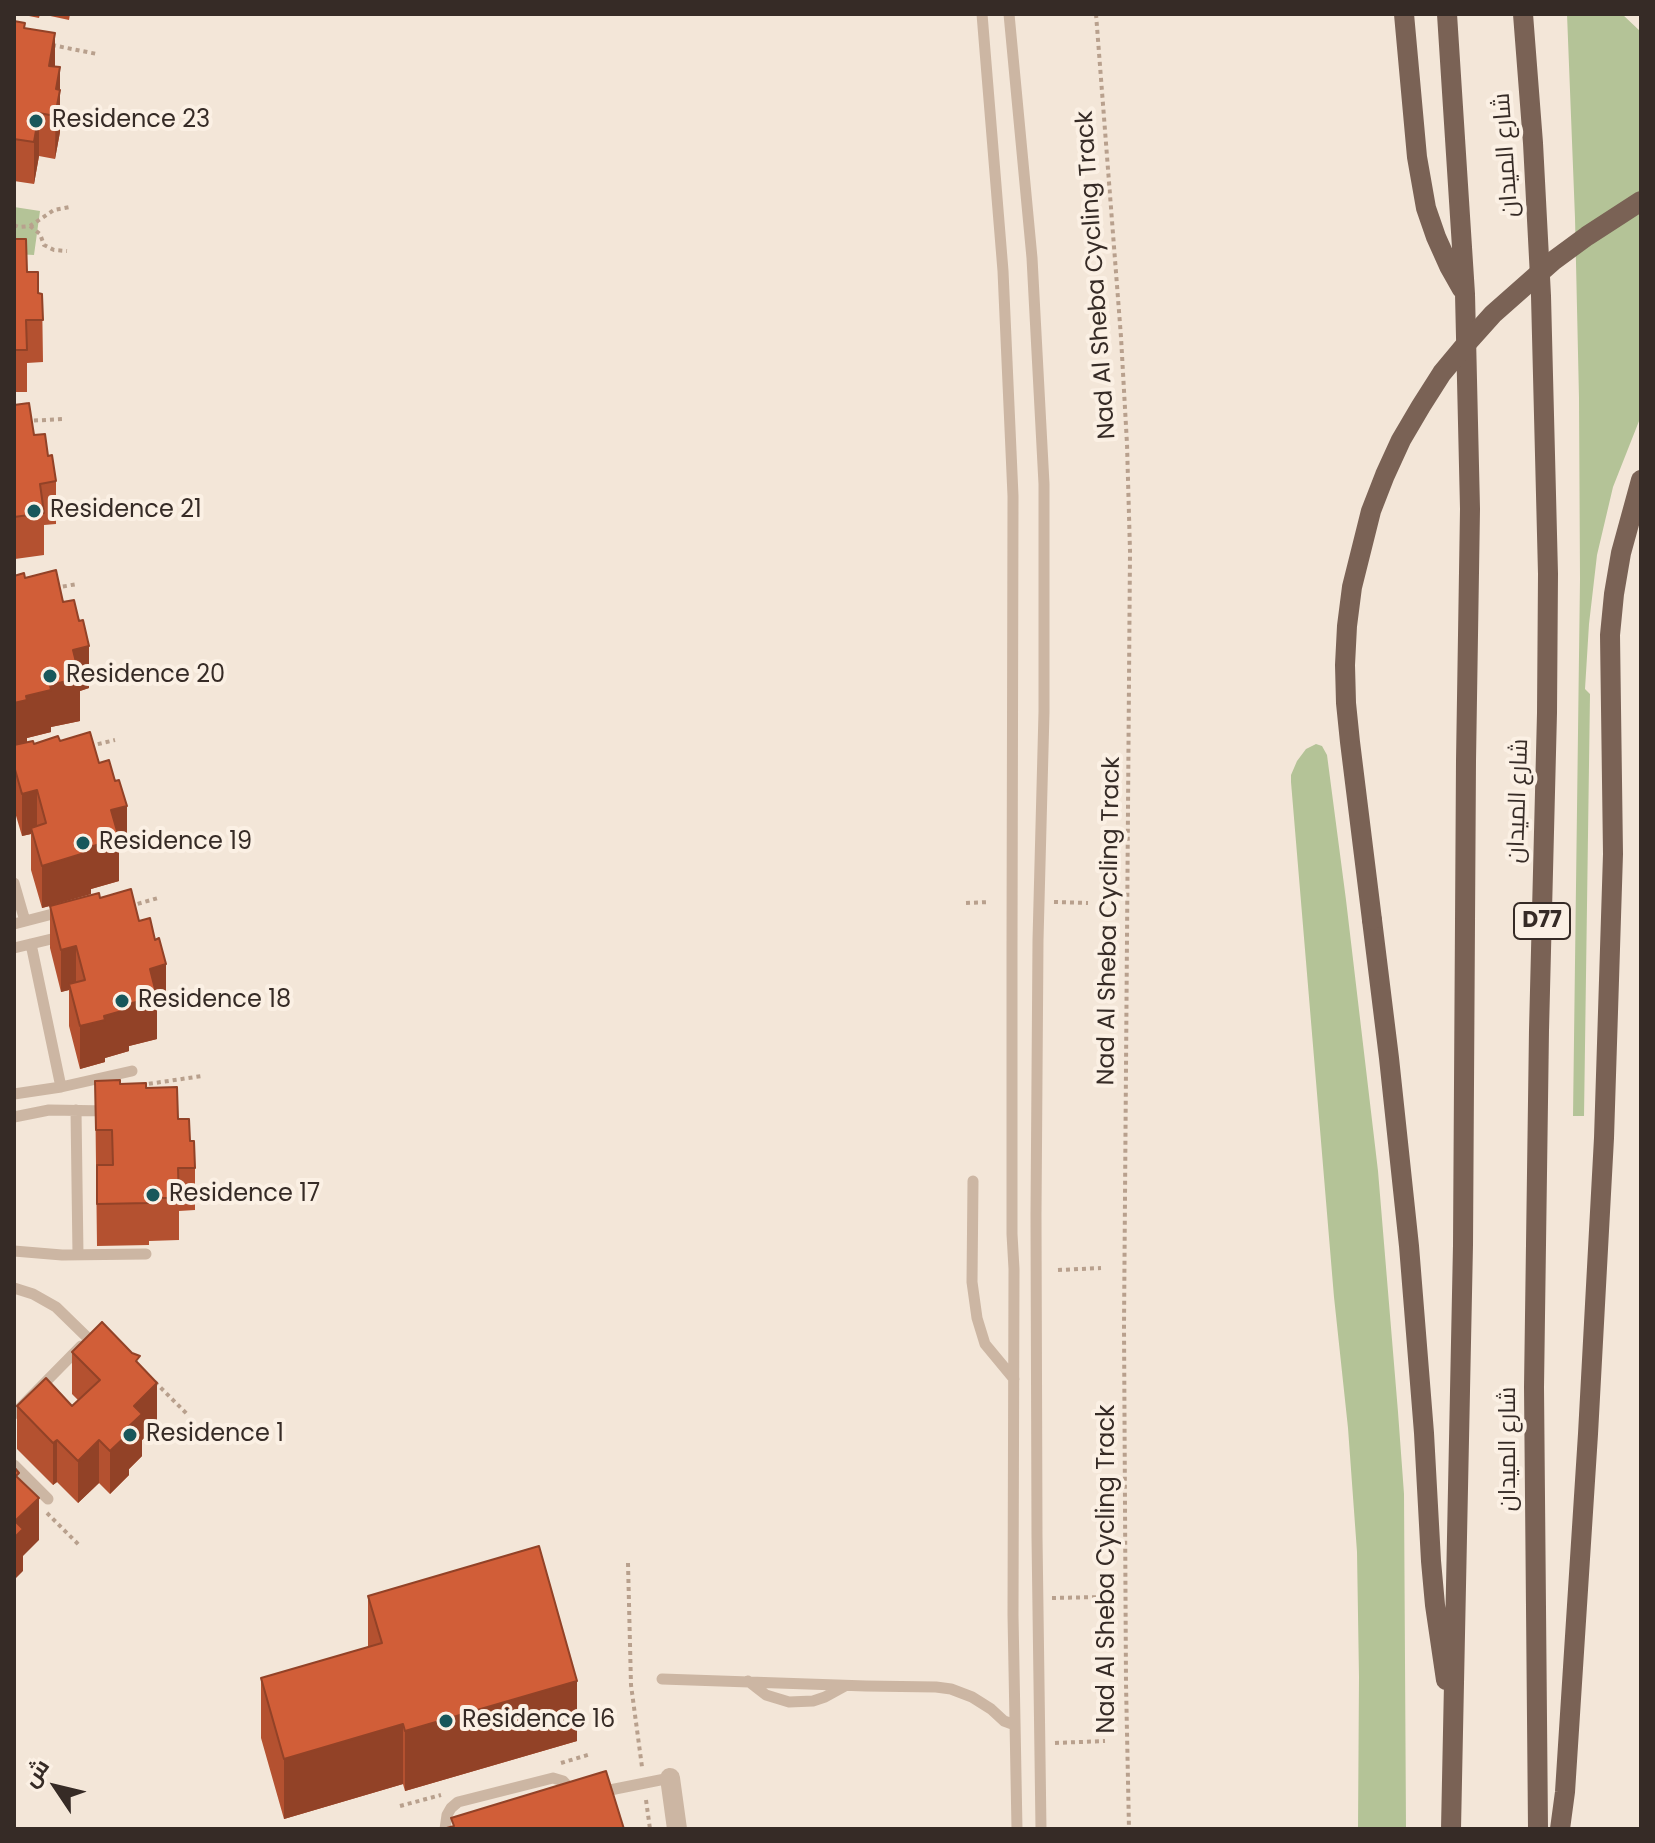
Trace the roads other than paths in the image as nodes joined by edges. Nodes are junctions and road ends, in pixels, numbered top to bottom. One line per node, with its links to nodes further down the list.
1 (982, 14): 28 (lane)
2 (1009, 14): 41 (lane)
3 (1404, 14): 7 (main road)
4 (1447, 14): 7 (main road, شارع الميدان)
5 (1523, 14): 43 (main road, شارع الميدان / D77)
6 (1641, 201): 36 (main road, bridge)
7 (1465, 294): 36 (main road, شارع الميدان)
8 (1641, 480): 44 (main road)
9 (14, 883): 11 (lane)
10 (77, 908): 11 (lane)
11 (19, 923)
12 (70, 934): 13 (lane)
13 (31, 944): 14 (lane); 16 (lane)
14 (14, 948)
15 (132, 1071): 16 (lane)
16 (61, 1087): 17 (lane)
17 (14, 1094)
18 (76, 1110): 19 (lane); 20 (lane); 24 (lane)
19 (116, 1111)
20 (14, 1117)
21 (973, 1181): 28 (lane)
22 (14, 1251): 24 (lane)
23 (146, 1254): 24 (lane)
24 (78, 1255)
25 (14, 1288): 26 (lane)
26 (88, 1338): 27 (lane); 29 (lane)
27 (108, 1359)
28 (1014, 1379): 35 (lane)
29 (14, 1414)
30 (14, 1465): 31 (lane)
31 (48, 1499)
32 (662, 1679): 33 (lane)
33 (747, 1681): 34 (lane); 34 (lane)
34 (846, 1685): 35 (lane)
35 (1015, 1725): 40 (lane)
36 (1455, 1735): 42 (main road, شارع الميدان)
37 (670, 1778): 38 (lane); 39 (street)
38 (445, 1829)
39 (677, 1829)
40 (1017, 1829)
41 (1041, 1829)
42 (1451, 1829)
43 (1538, 1829)
44 (1560, 1829)

